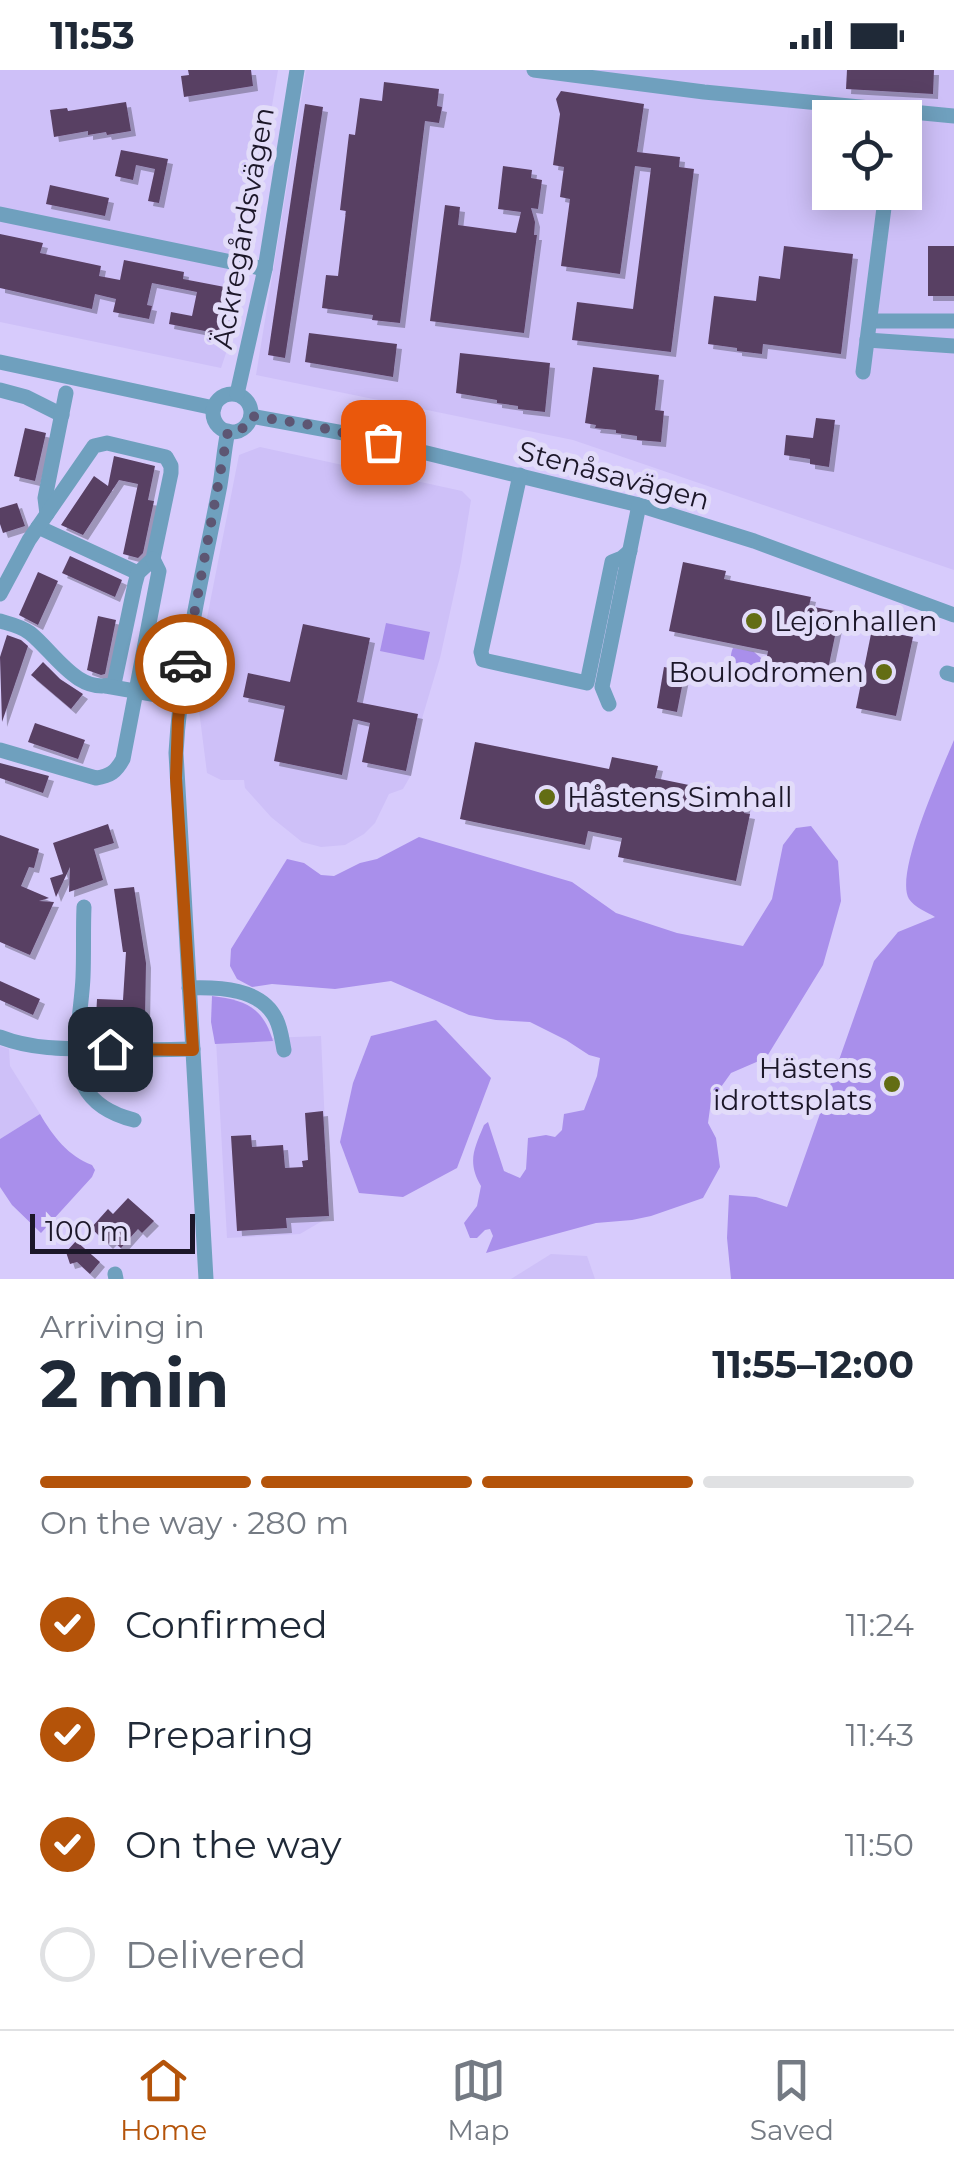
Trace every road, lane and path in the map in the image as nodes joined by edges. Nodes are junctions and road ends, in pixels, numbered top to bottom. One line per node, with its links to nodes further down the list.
1 (296, 70): 8 (street, Äckregårdsvägen)
2 (534, 70): 3 (street)
3 (812, 104)
4 (922, 115): 5 (street)
5 (954, 116)
6 (884, 210): 9 (street)
7 (0, 214): 8 (street)
8 (265, 269): 17 (street, Äckregårdsvägen)
9 (870, 321): 10 (street); 11 (street)
10 (954, 321)
11 (867, 340): 12 (street); 14 (street)
12 (954, 346)
13 (0, 362): 18 (street)
14 (863, 372)
15 (0, 390): 19 (street)
16 (66, 393): 19 (street)
17 (237, 394): 18 (street); 20 (street)
18 (214, 408): 21 (street)
19 (62, 415): 24 (street)
20 (251, 416): 21 (street); 22 (street, Stenåsavägen)
21 (228, 431): 33 (street)
22 (520, 474): 23 (street, Stenåsavägen); 25 (street)
23 (640, 505): 25 (street); 29 (street, Stenåsavägen)
24 (42, 520): 26 (street); 27 (street); 28 (street)
25 (630, 551): 34 (street)
26 (154, 559): 27 (street); 32 (street)
27 (138, 573): 31 (street)
28 (2, 581)
29 (954, 615)
30 (0, 620): 31 (street)
31 (106, 686): 32 (street)
32 (136, 692): 33 (street); 35 (street)
33 (180, 699): 37 (street)
34 (609, 704)
35 (0, 750)
36 (84, 907): 39 (street)
37 (189, 988): 40 (street); 41 (street)
38 (0, 1038): 39 (street)
39 (79, 1049): 40 (street); 42 (street)
40 (185, 1050): 43 (street)
41 (284, 1050)
42 (134, 1120)
43 (206, 1279)

